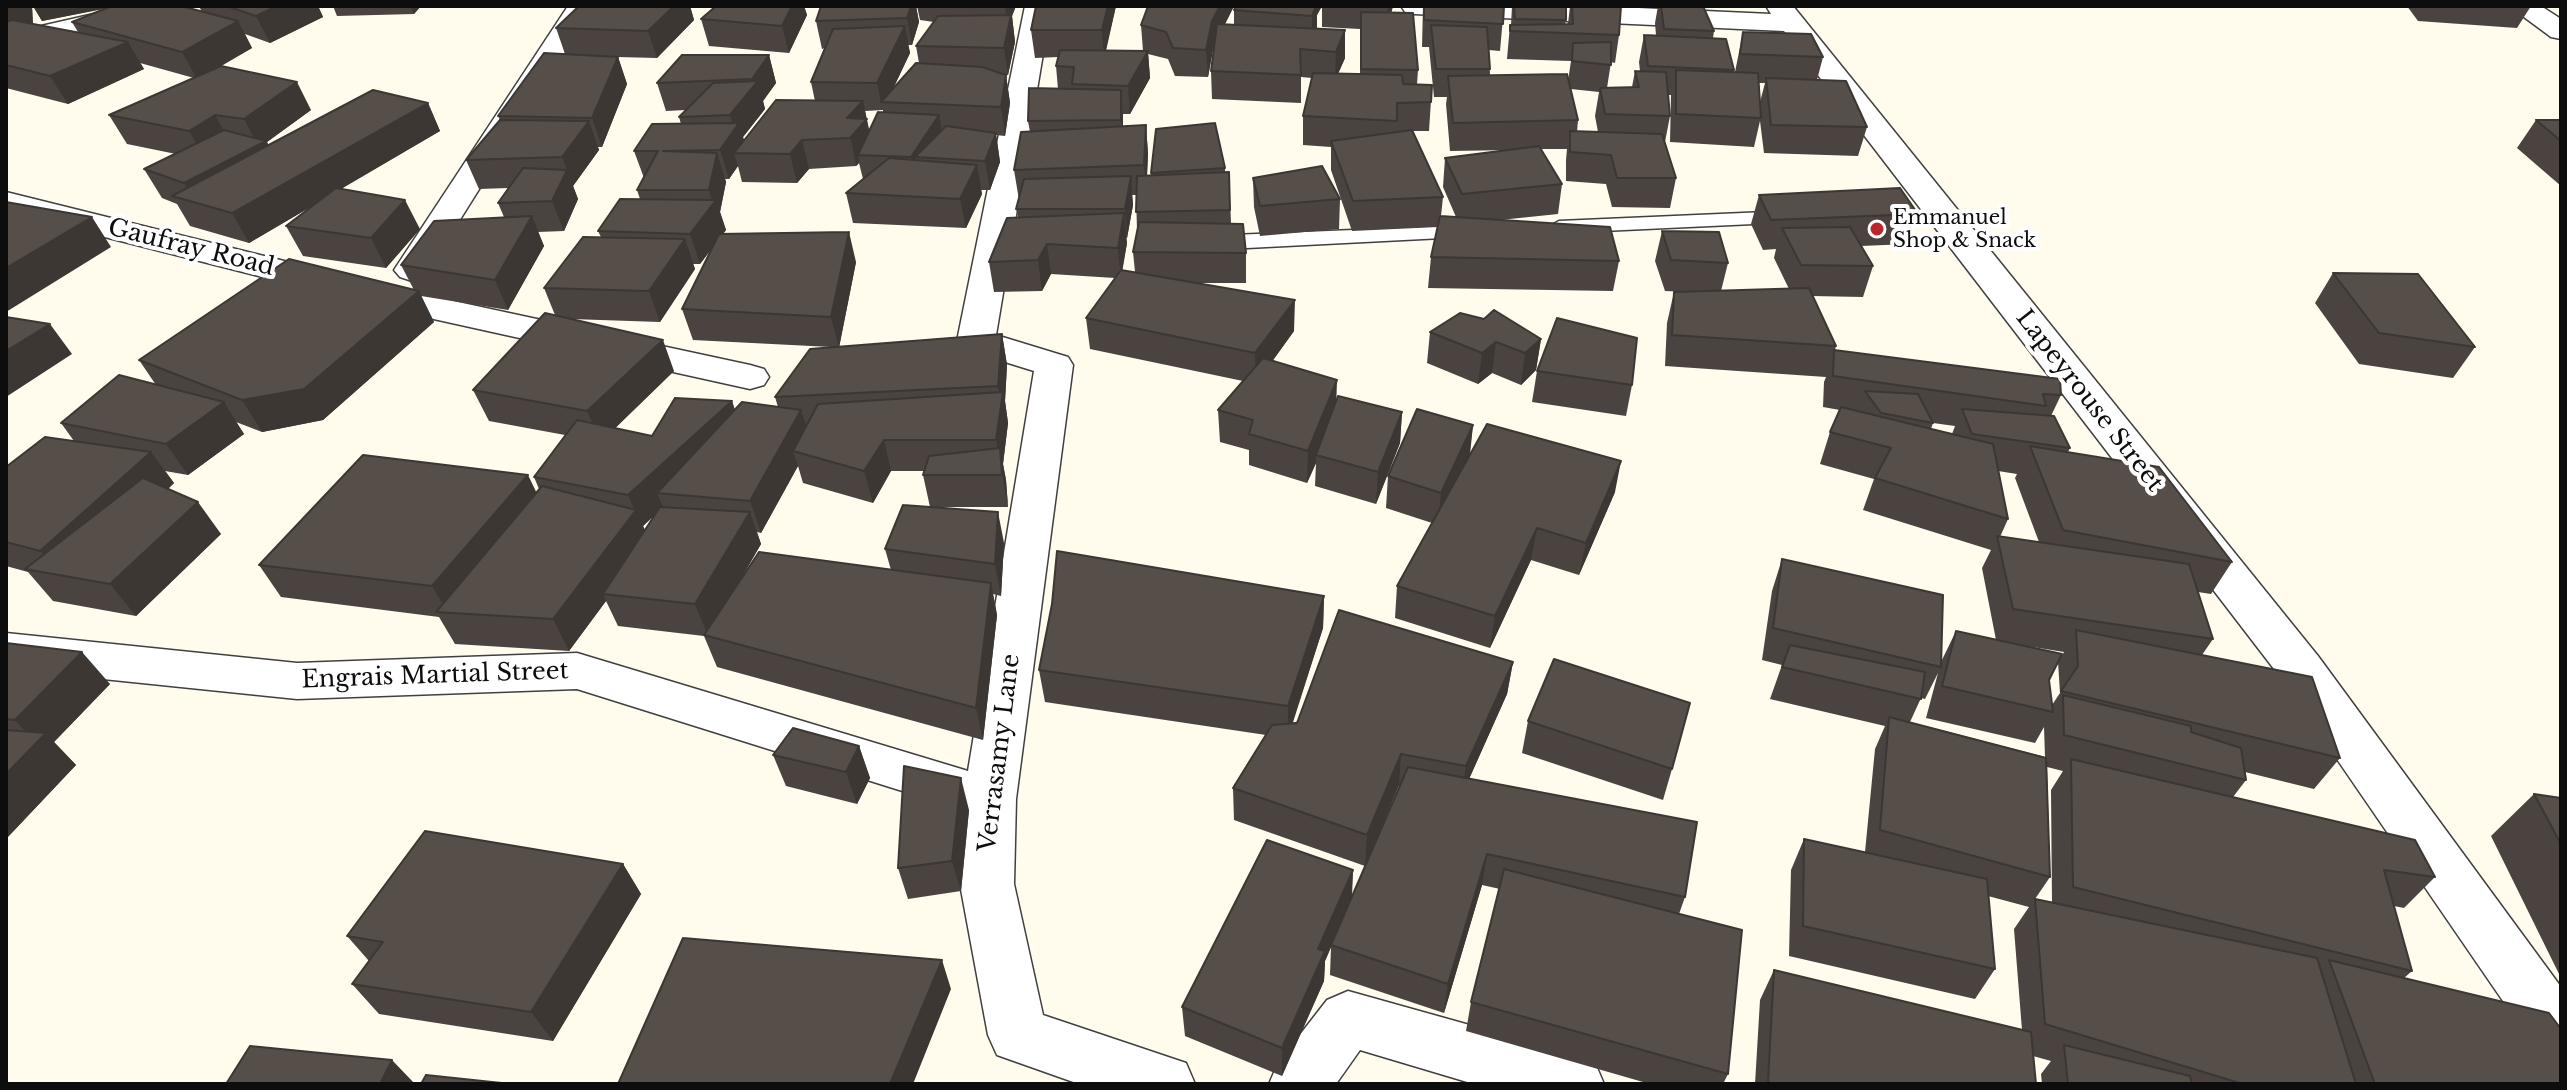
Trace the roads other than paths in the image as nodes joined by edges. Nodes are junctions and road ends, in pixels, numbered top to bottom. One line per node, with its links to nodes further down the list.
1 (165, 6): 8 (street)
2 (581, 6): 14 (street)
3 (1038, 6): 17 (street, Verrasamy Lane)
4 (1414, 6): 6 (street)
5 (2522, 6): 7 (street)
6 (1785, 14): 18 (street, Lapeyrouse Street)
7 (2561, 31)
8 (6, 42)
9 (6, 202): 14 (street, Gaufray Road)
10 (1811, 216): 11 (lane)
11 (1540, 228)
12 (1493, 231): 13 (lane)
13 (1190, 244)
14 (393, 299): 15 (street, Gaufray Road)
15 (750, 377)
16 (6, 651): 17 (street, Engrais Martial Street)
17 (990, 799): 19 (street, Verrasamy Lane)
18 (2561, 1035)
19 (1164, 1084)
20 (1300, 1084): 21 (street)
21 (1573, 1084)

